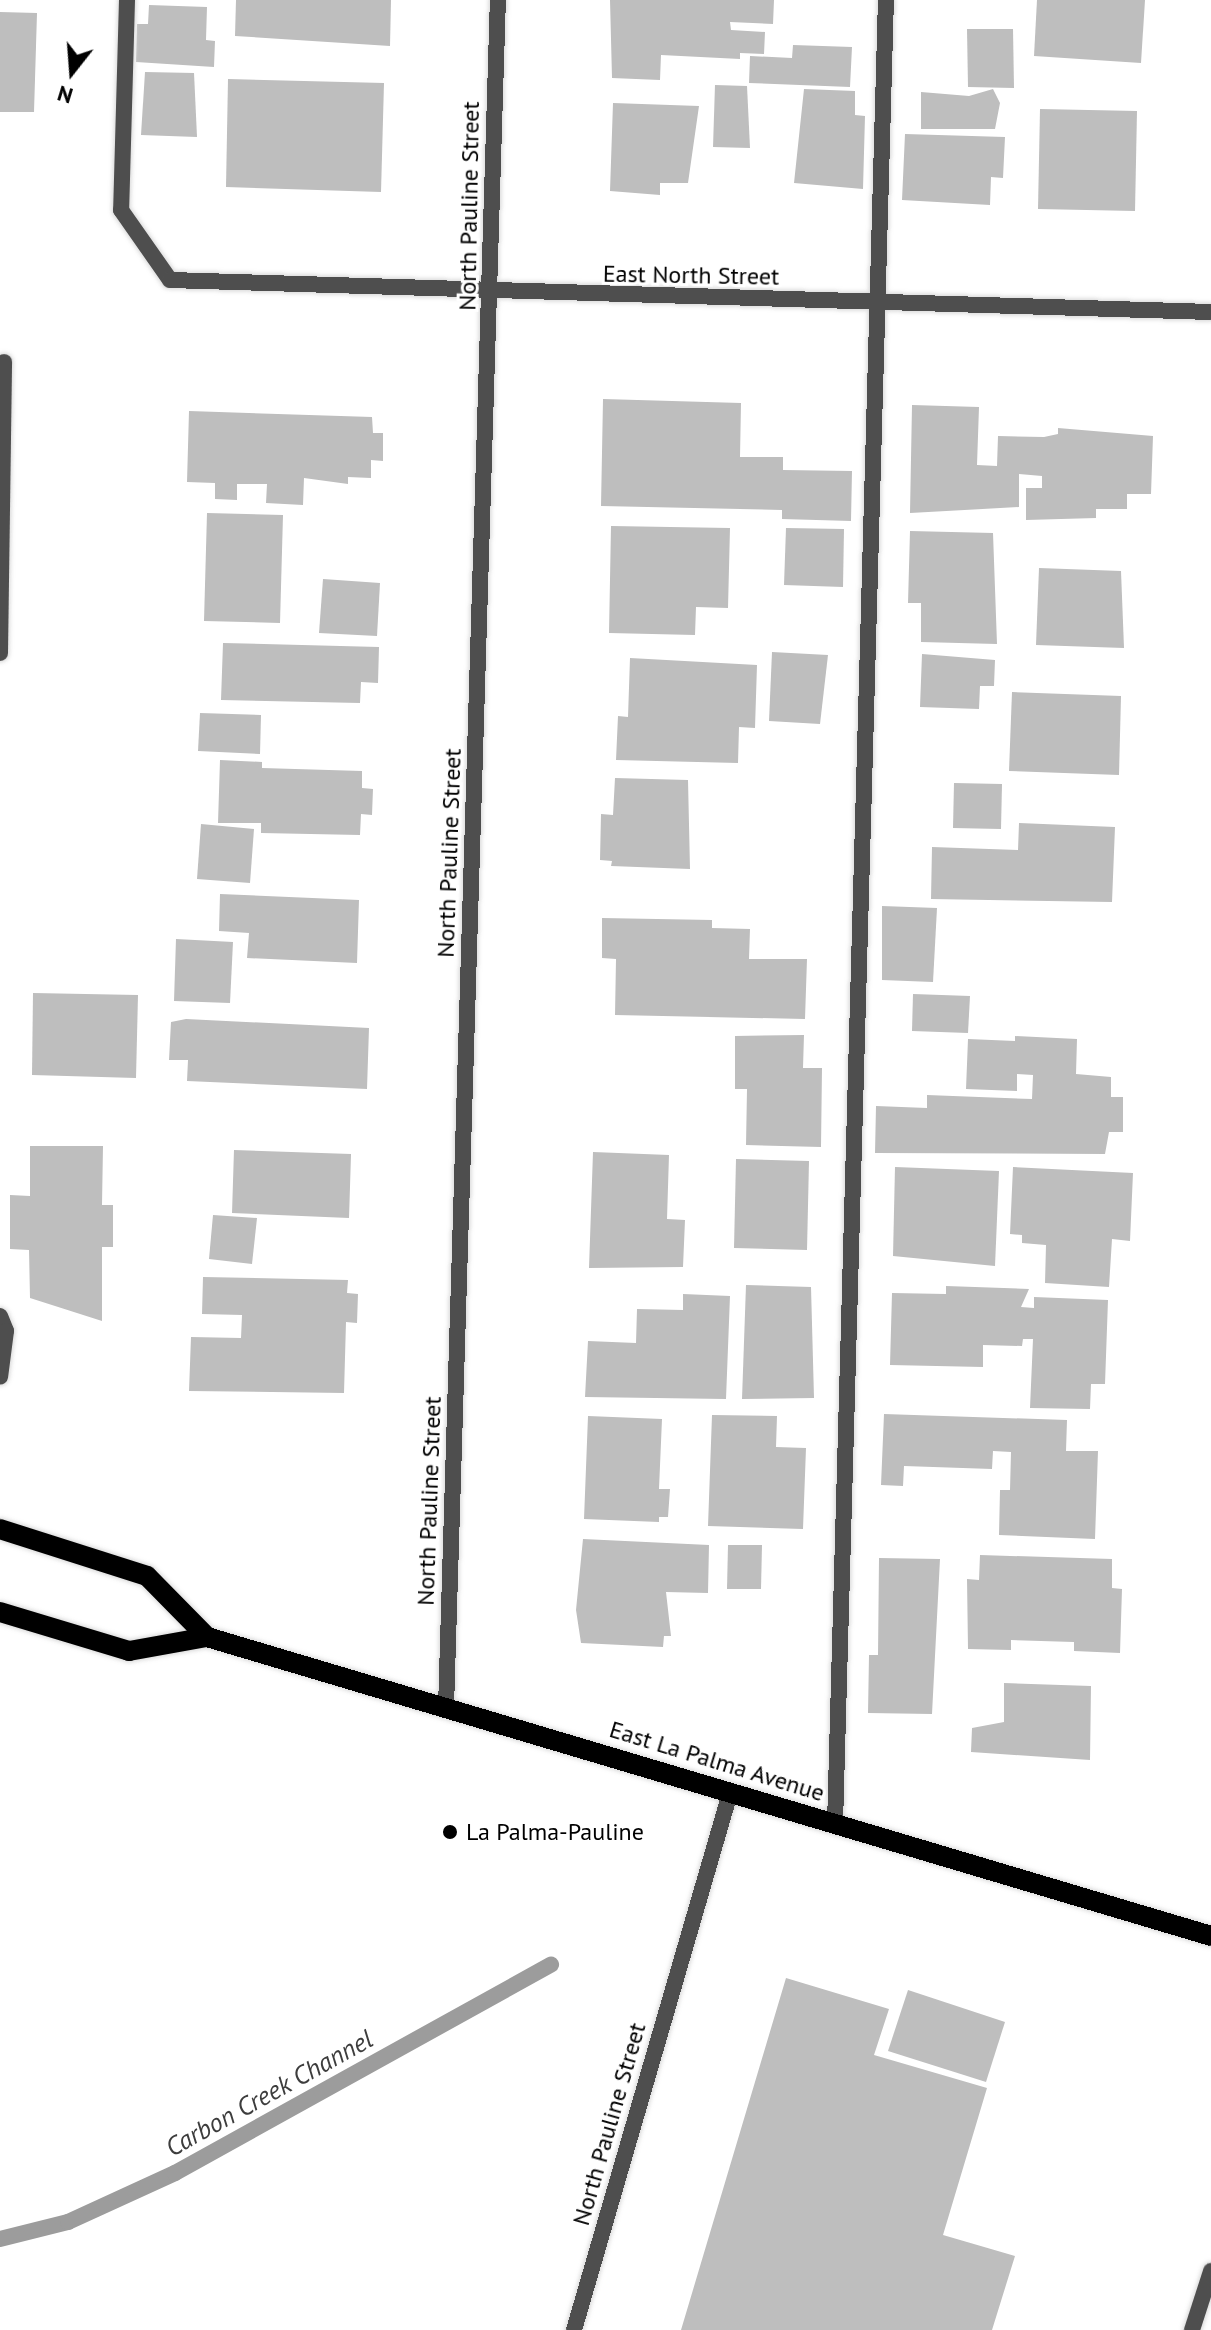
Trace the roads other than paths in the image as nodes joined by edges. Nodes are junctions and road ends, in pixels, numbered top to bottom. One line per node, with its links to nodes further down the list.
1 (127, 0): 4 (street, East North Street)
2 (498, 0): 4 (street, North Pauline Street)
3 (886, 0): 5 (street)
4 (491, 294): 5 (street, East North Street); 14 (street, North Pauline Street)
5 (877, 302): 6 (street, East North Street); 16 (street)
6 (1211, 312)
7 (4, 362): 8 (street)
8 (0, 653)
9 (0, 1316): 10 (street)
10 (0, 1377)
11 (0, 1529): 13 (main road, East La Palma Avenue)
12 (0, 1612): 13 (main road, East La Palma Avenue)
13 (207, 1637): 14 (main road, East La Palma Avenue)
14 (446, 1708): 15 (main road, East La Palma Avenue)
15 (730, 1793): 16 (main road, East La Palma Avenue); 19 (street, North Pauline Street)
16 (835, 1824): 17 (main road, East La Palma Avenue)
17 (1211, 1936)
18 (1211, 2271): 20 (street)
19 (574, 2330)
20 (1192, 2330)

